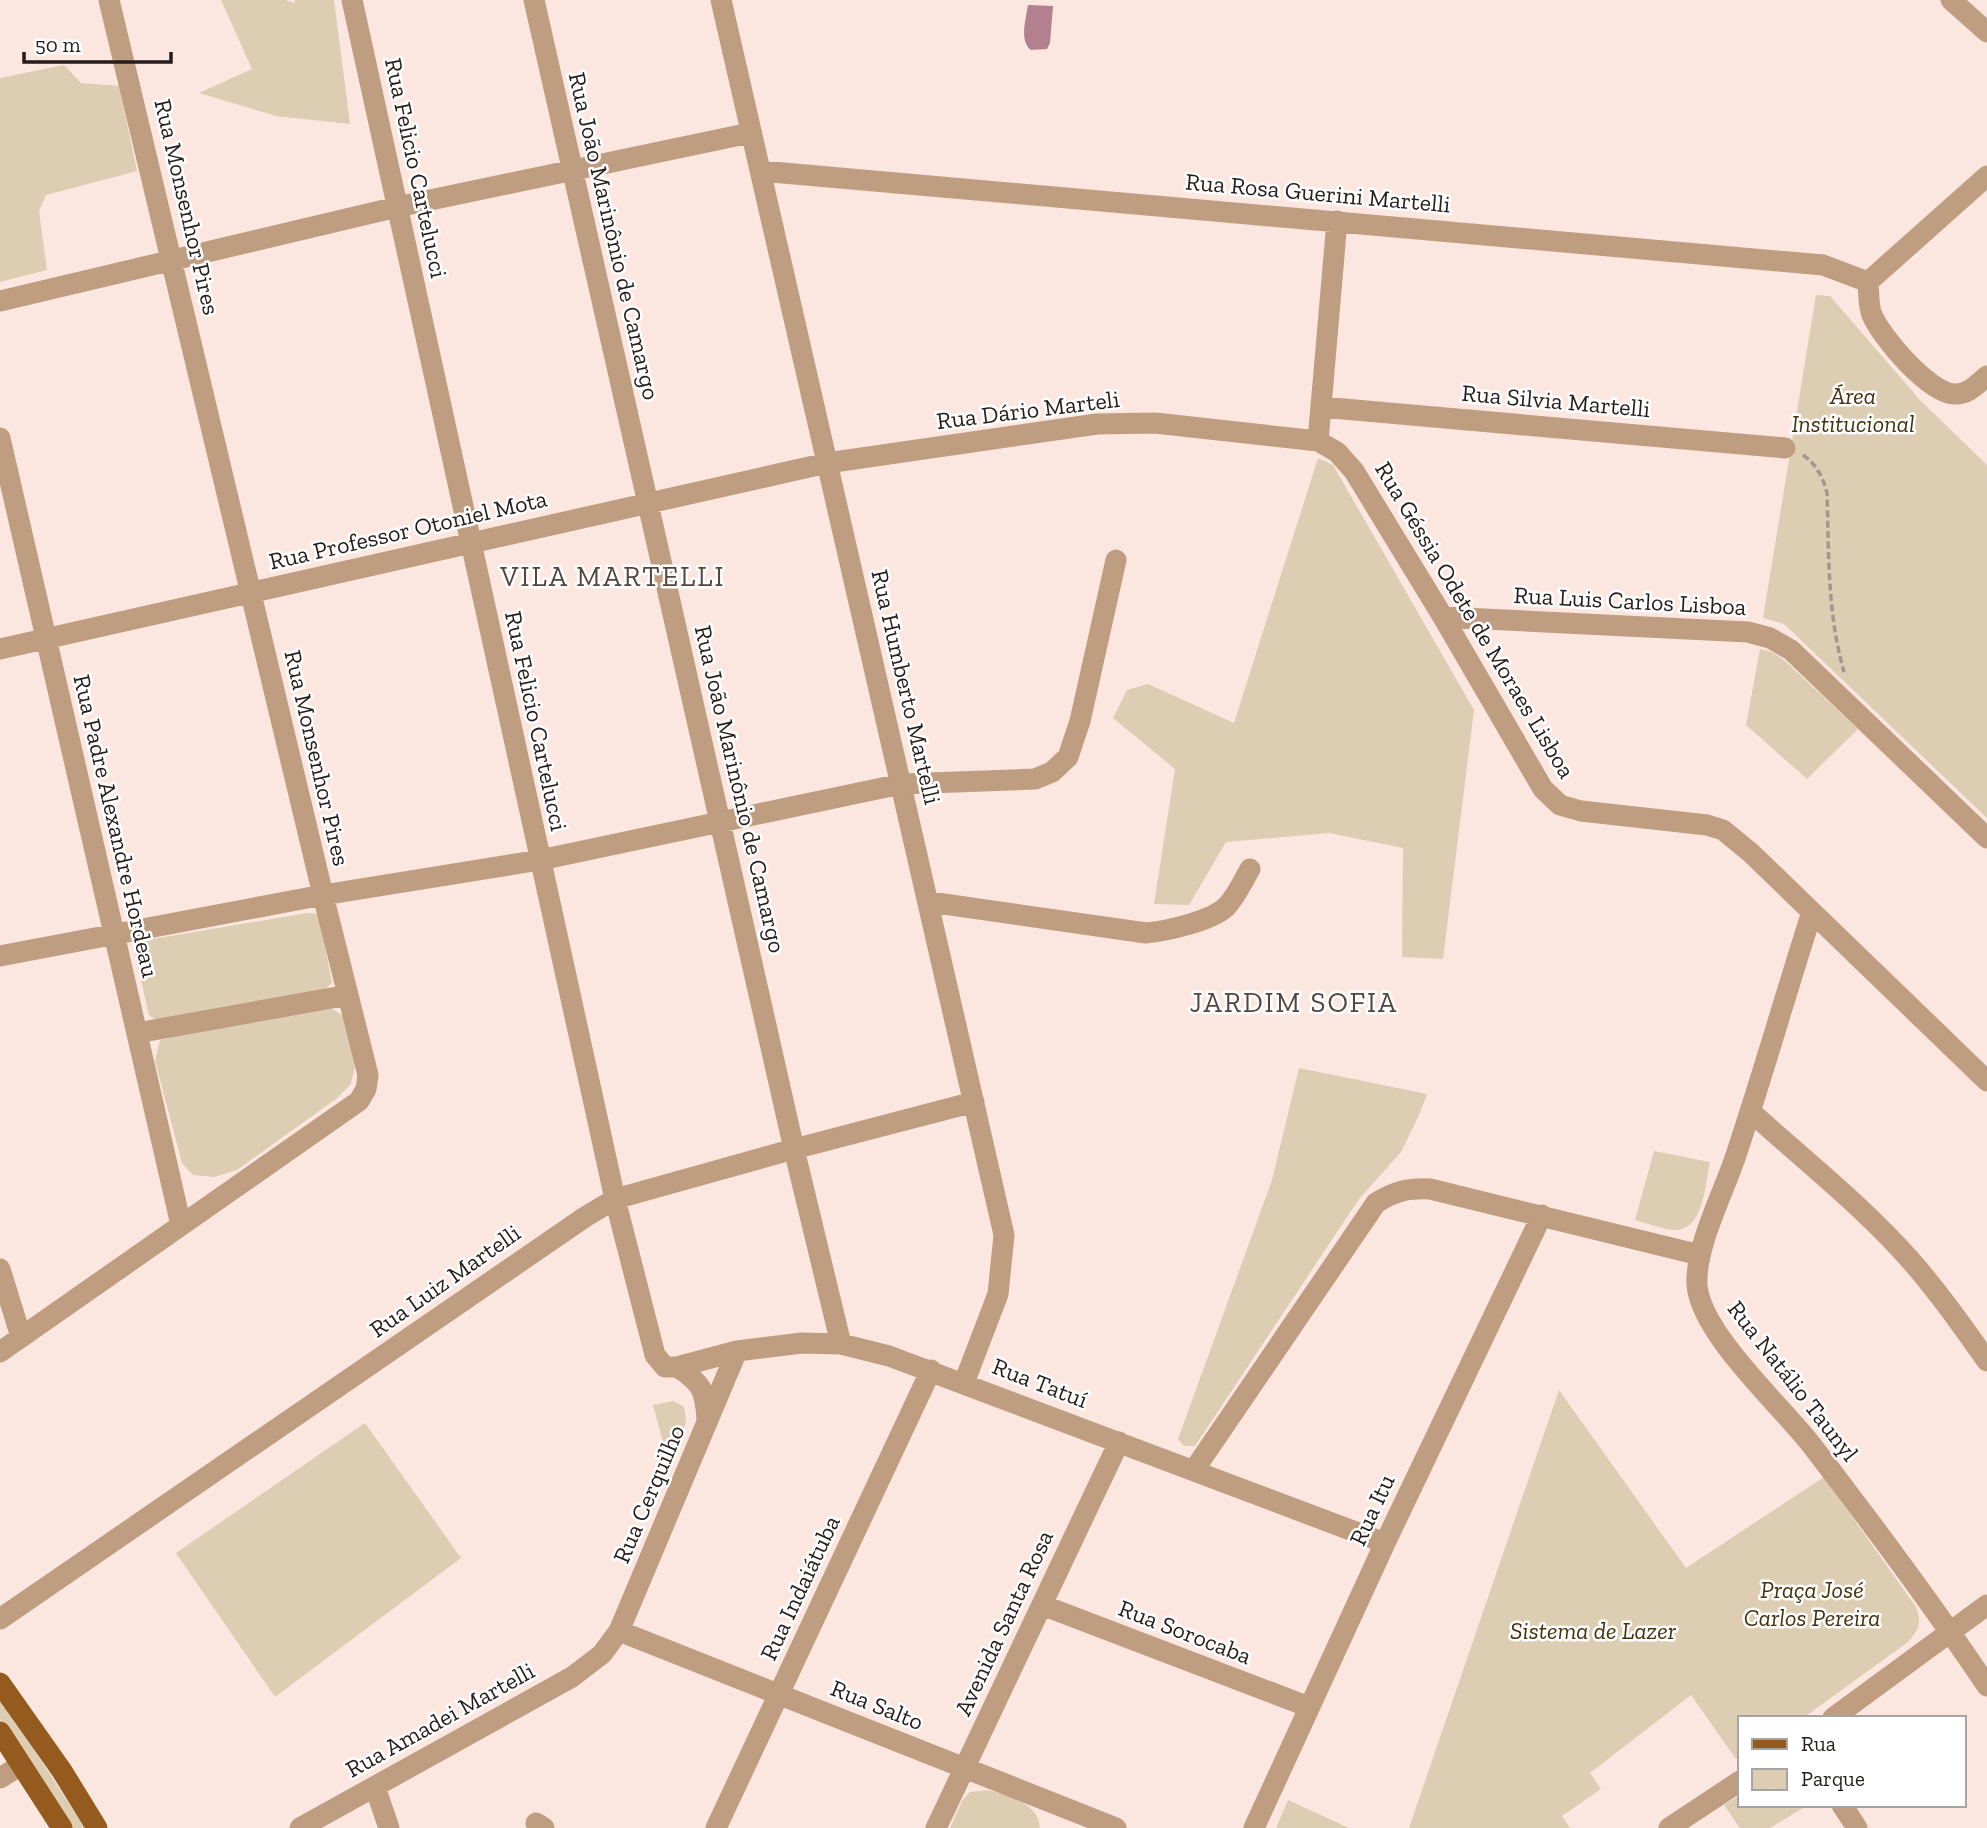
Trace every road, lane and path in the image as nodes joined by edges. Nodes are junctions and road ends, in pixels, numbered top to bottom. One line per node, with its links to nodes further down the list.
1 (110, 0): 13 (street, Rua Monsenhor Pires)
2 (352, 0): 11 (street, Rua Felicio Cartelucci)
3 (534, 0): 8 (street, Rua João Marinônio de Camargo)
4 (721, 0): 7 (street, Rua Humberto Martelli)
5 (1951, 0): 6 (street)
6 (1987, 32)
7 (751, 133): 8 (street); 9 (street, Rua Humberto Martelli)
8 (572, 171): 11 (street); 22 (street, Rua João Marinônio de Camargo)
9 (761, 171): 12 (street, Rua Rosa Guerini Martelli); 21 (street, Rua Humberto Martelli)
10 (1987, 176): 14 (street)
11 (397, 206): 13 (street); 23 (street, Rua Felicio Cartelucci)
12 (1337, 221): 14 (street, Rua Rosa Guerini Martelli); 17 (street)
13 (172, 259): 15 (street); 25 (street, Rua Monsenhor Pires)
14 (1868, 282): 16 (street)
15 (0, 301)
16 (1987, 376)
17 (1321, 407): 19 (street); 20 (street, Rua Silvia Martelli)
18 (0, 438): 27 (street, Rua Padre Alexandre Hordeau)
19 (1318, 441): 21 (street, Rua Dário Marteli); 26 (street, Rua Géssia Odete de Moraes Lisboa)
20 (1786, 448): 29 (path)
21 (827, 463): 22 (street, Rua Professor Otoniel Mota); 30 (street, Rua Humberto Martelli)
22 (648, 504): 23 (street, Rua Professor Otoniel Mota); 31 (street, Rua João Marinônio de Camargo)
23 (470, 543): 25 (street, Rua Professor Otoniel Mota); 33 (street, Rua Felicio Cartelucci)
24 (1116, 560): 30 (street)
25 (251, 592): 27 (street, Rua Professor Otoniel Mota); 35 (street, Rua Monsenhor Pires)
26 (1443, 617): 32 (street, Rua Luis Carlos Lisboa); 37 (street, Rua Géssia Odete de Moraes Lisboa)
27 (46, 638): 28 (street, Rua Professor Otoniel Mota); 38 (street, Rua Padre Alexandre Hordeau)
28 (0, 649)
29 (1844, 672)
30 (901, 784): 31 (street); 36 (street, Rua Humberto Martelli)
31 (720, 822): 33 (street); 45 (street, Rua João Marinônio de Camargo)
32 (1987, 838)
33 (540, 860): 35 (street); 46 (street, Rua Felicio Cartelucci)
34 (1250, 869): 36 (street)
35 (323, 895): 38 (street); 40 (street, Rua Monsenhor Pires)
36 (930, 902): 43 (street, Rua Humberto Martelli)
37 (1812, 912): 42 (street, Rua Géssia Odete de Moraes Lisboa); 44 (street, Rua Natálio Taunyl)
38 (113, 934): 39 (street); 41 (street, Rua Padre Alexandre Hordeau)
39 (0, 956)
40 (348, 995): 41 (street); 48 (street, Rua Monsenhor Pires)
41 (136, 1033): 48 (street, Rua Padre Alexandre Hordeau)
42 (1987, 1082)
43 (974, 1102): 45 (street, Rua Luiz Martelli); 58 (street, Rua Humberto Martelli)
44 (1750, 1111): 49 (street, Rua Natálio Taunyl); 55 (street)
45 (794, 1149): 46 (street, Rua Luiz Martelli); 52 (street, Rua João Marinônio de Camargo)
46 (615, 1199): 56 (street, Rua Felicio Cartelucci); 65 (street, Rua Luiz Martelli)
47 (1542, 1215): 49 (street); 61 (street); 62 (street, Rua Itu)
48 (181, 1225): 51 (street, Rua Monsenhor Pires)
49 (1700, 1255): 67 (street, Rua Natálio Taunyl)
50 (0, 1269): 51 (street)
51 (21, 1337): 53 (street, Rua Monsenhor Pires)
52 (841, 1344): 54 (street, Rua Tatuí); 57 (street, Rua Tatuí)
53 (0, 1352)
54 (737, 1352): 56 (street, Rua Tatuí); 59 (street, Rua Cerquilho)
55 (1987, 1361)
56 (671, 1367): 59 (street)
57 (931, 1370): 58 (street, Rua Tatuí); 71 (street, Rua Indaiátuba)
58 (964, 1382): 60 (street, Rua Tatuí)
59 (708, 1422): 66 (street, Rua Cerquilho)
60 (1119, 1441): 61 (street, Rua Tatuí); 63 (street, Avenida Santa Rosa)
61 (1194, 1470): 62 (street, Rua Tatuí)
62 (1385, 1543): 72 (street, Rua Itu)
63 (1042, 1605): 72 (street, Rua Sorocaba); 76 (street, Avenida Santa Rosa)
64 (1987, 1605): 67 (street)
65 (0, 1619)
66 (619, 1631): 68 (street, Rua Cerquilho); 71 (street, Rua Salto)
67 (1951, 1632): 70 (street, Rua Natálio Taunyl); 73 (street)
68 (602, 1654): 79 (street, Rua Amadei Martelli)
69 (0, 1683): 83 (main road)
70 (1987, 1686)
71 (778, 1695): 76 (street, Rua Salto); 86 (street, Rua Indaiátuba)
72 (1309, 1707): 89 (street, Rua Itu)
73 (1836, 1716)
74 (0, 1732): 75 (main road)
75 (21, 1766): 77 (street); 82 (main road)
76 (964, 1768): 81 (street, Rua Salto); 87 (street, Avenida Santa Rosa)
77 (0, 1778)
78 (1738, 1782): 90 (street)
79 (375, 1787): 84 (street, Rua Amadei Martelli); 85 (street)
80 (1843, 1807): 91 (street)
81 (1066, 1819): 88 (street, Rua Salto)
82 (62, 1828)
83 (97, 1828)
84 (300, 1828)
85 (389, 1828)
86 (716, 1828)
87 (936, 1828)
88 (1116, 1828)
89 (1254, 1828)
90 (1669, 1828)
91 (1857, 1828)

